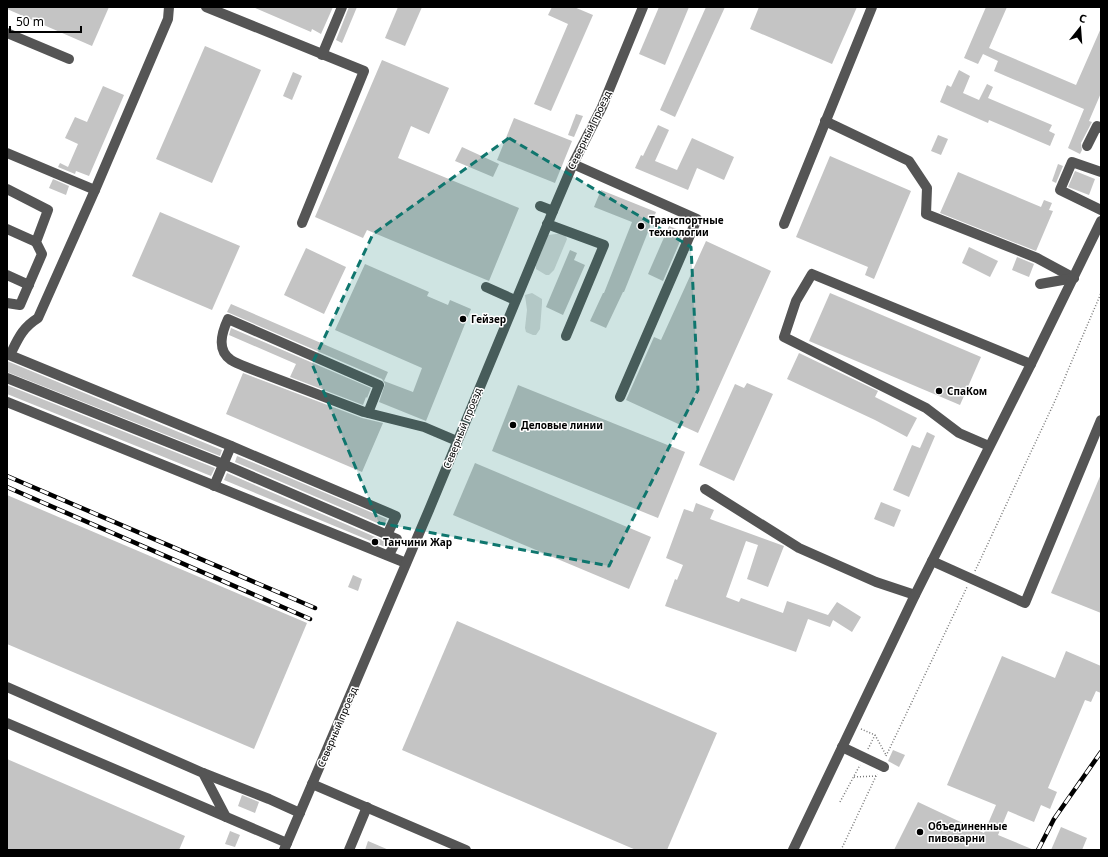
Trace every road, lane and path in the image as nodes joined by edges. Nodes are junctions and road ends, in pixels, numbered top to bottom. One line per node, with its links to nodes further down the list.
1 (169, 7): 16 (street)
2 (206, 7): 7 (street)
3 (342, 7): 7 (street)
4 (643, 7): 13 (street, Северный проезд)
5 (872, 7): 9 (street)
6 (7, 33): 8 (street)
7 (322, 55): 21 (street)
8 (69, 59)
9 (825, 121): 23 (street); 27 (street)
10 (1101, 128): 11 (street)
11 (1087, 146)
12 (7, 153): 16 (street)
13 (573, 164): 19 (street, Северный проезд); 37 (street)
14 (1101, 172): 18 (street)
15 (7, 190): 25 (street)
16 (95, 190): 34 (street)
17 (540, 206): 19 (street)
18 (1101, 210)
19 (553, 211): 22 (street, Северный проезд)
20 (1101, 221): 27 (street)
21 (302, 223)
22 (547, 224): 31 (street, Северный проезд); 33 (street)
23 (784, 224)
24 (7, 229): 25 (street)
25 (36, 242): 29 (street)
26 (7, 275): 29 (street)
27 (1074, 278): 28 (street); 35 (street)
28 (1040, 284)
29 (28, 285): 32 (street)
30 (486, 287): 31 (street)
31 (515, 300): 41 (street, Северный проезд)
32 (7, 303)
33 (566, 336)
34 (9, 355): 42 (street)
35 (1031, 364): 43 (street); 43 (street)
36 (7, 378): 44 (street)
37 (620, 398)
38 (7, 402): 45 (street)
39 (368, 413): 39 (street); 41 (street)
40 (1101, 420): 49 (street)
41 (457, 441): 50 (street, Северный проезд)
42 (231, 446): 44 (street); 47 (street)
43 (989, 446): 49 (street)
44 (223, 464): 45 (street); 47 (street)
45 (214, 486): 48 (street)
46 (705, 489): 51 (street)
47 (388, 535): 48 (street)
48 (389, 555): 50 (street)
49 (932, 560): 51 (street)
50 (406, 562): 63 (street, Северный проезд)
51 (914, 595): 54 (street)
52 (7, 687): 60 (street)
53 (7, 723): 67 (street)
54 (853, 724): 55 (path); 56 (street)
55 (875, 735): 57 (path); 58 (path)
56 (842, 747): 58 (street); 71 (street)
57 (886, 756)
58 (864, 757): 59 (street); 62 (path)
59 (884, 767)
60 (203, 773): 66 (street); 67 (street)
61 (876, 776): 62 (path)
62 (854, 777): 64 (path)
63 (312, 784): 65 (street); 66 (street, Северный проезд)
64 (840, 802)
65 (367, 807): 69 (street); 70 (street)
66 (300, 813): 68 (street, Северный проезд)
67 (226, 817): 68 (street)
68 (286, 846)
69 (349, 850)
70 (466, 850)
71 (793, 850)

